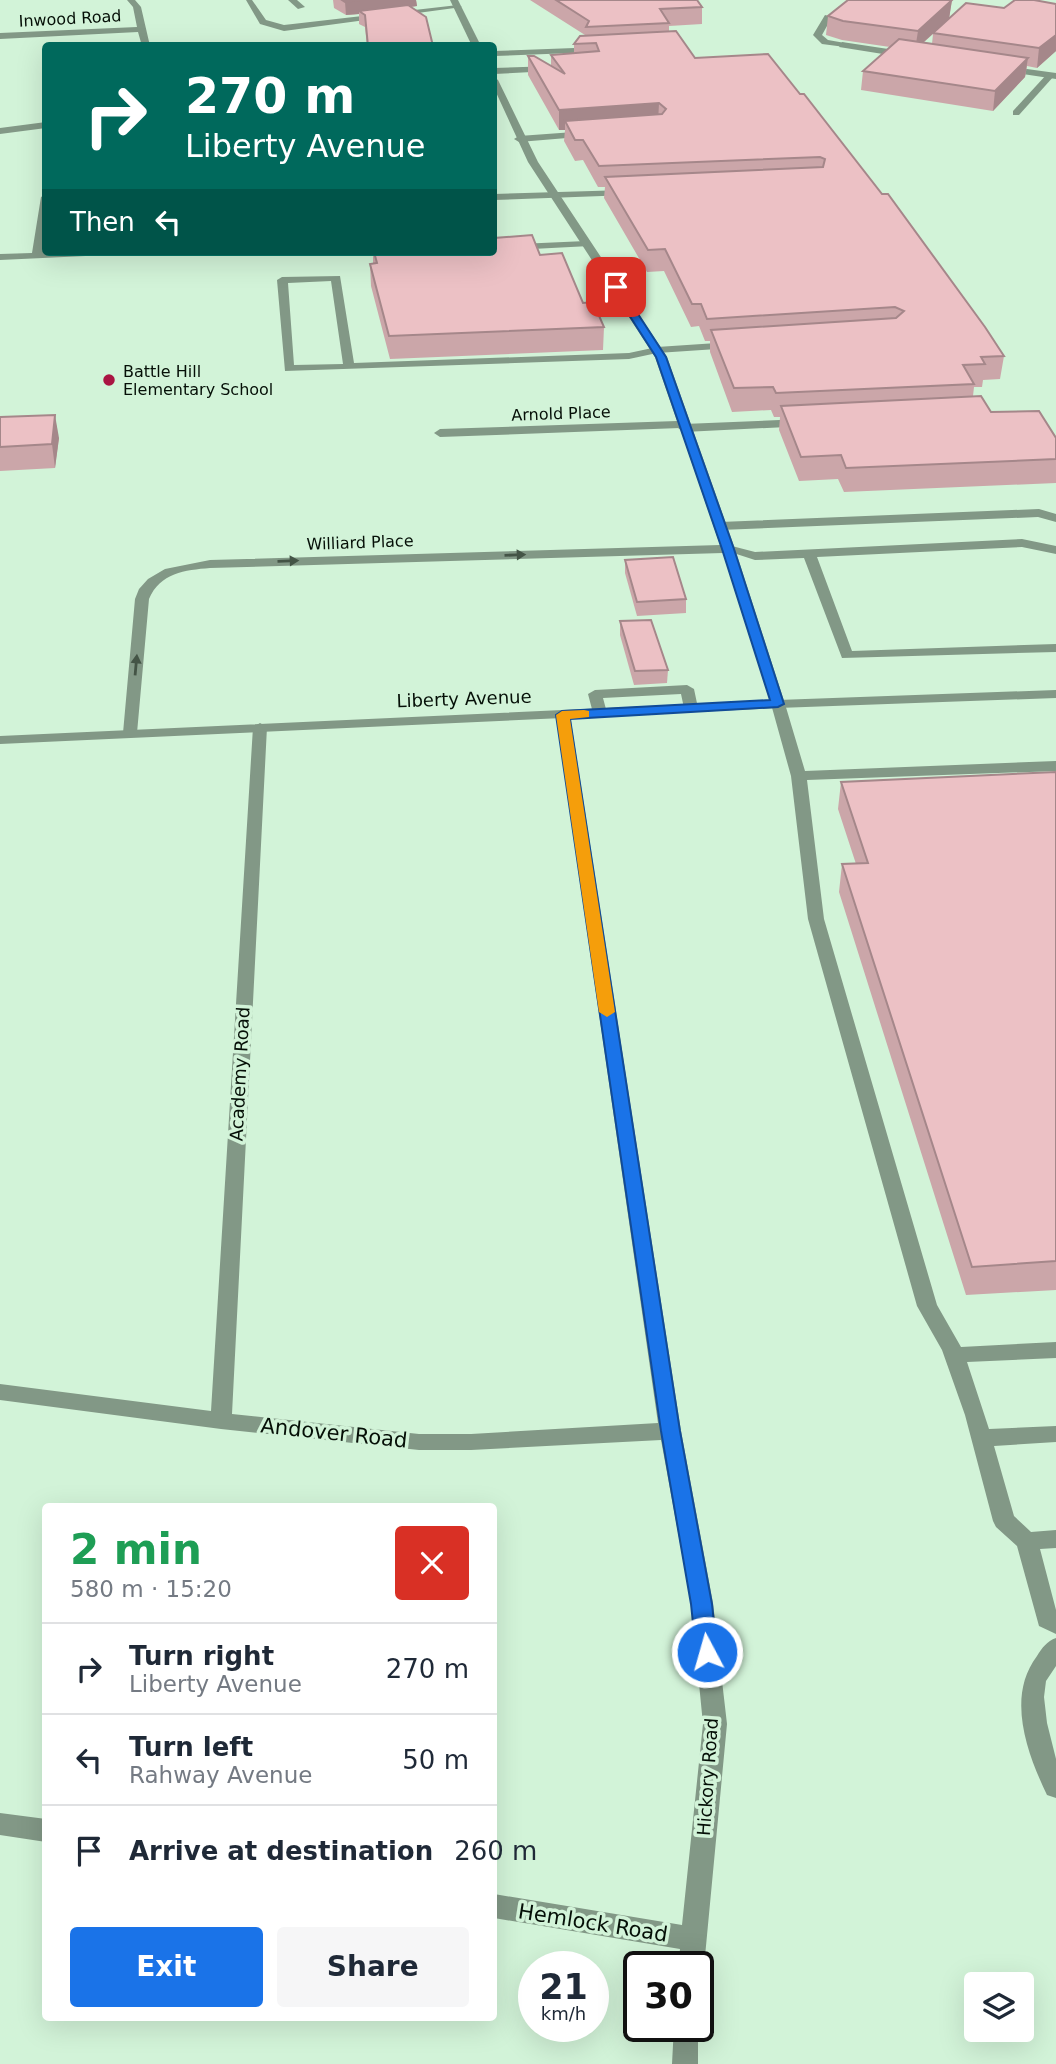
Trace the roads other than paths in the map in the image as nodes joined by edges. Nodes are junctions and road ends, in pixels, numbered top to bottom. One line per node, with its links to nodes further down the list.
1 (131, 0): 7 (street)
2 (292, 0): 5 (street)
3 (249, 1): 4 (street)
4 (456, 3): 10 (street)
5 (301, 7)
6 (828, 17): 13 (street)
7 (142, 29): 8 (street, Inwood Road); 9 (street)
8 (0, 36)
9 (145, 42)
10 (475, 42)
11 (611, 48): 12 (street)
12 (497, 54)
13 (918, 56)
14 (568, 68): 16 (street)
15 (997, 68): 17 (street)
16 (497, 71)
17 (1053, 76): 19 (street)
18 (497, 87): 23 (street)
19 (1016, 113)
20 (42, 126): 21 (street)
21 (0, 131)
22 (603, 133): 23 (street)
23 (519, 139): 25 (street)
24 (637, 192): 25 (street)
25 (554, 196): 26 (street); 28 (street)
26 (497, 197)
27 (42, 223): 30 (street)
28 (586, 244): 29 (street); 34 (street)
29 (497, 248)
30 (37, 255): 31 (street); 32 (street)
31 (42, 255)
32 (0, 257)
33 (740, 345): 34 (street)
34 (657, 350): 35 (street); 37 (street)
35 (349, 366): 35 (street)
36 (823, 422): 37 (street, Arnold Place)
37 (684, 426): 38 (street, Arnold Place); 40 (street)
38 (440, 433)
39 (1056, 518): 40 (street)
40 (720, 526): 41 (street)
41 (728, 549): 43 (street, Williard Place); 46 (street); 49 (street, Williard Place, one-way to 41)
42 (1056, 550): 43 (street, Williard Place)
43 (810, 555): 44 (street)
44 (1056, 648)
45 (1056, 694): 46 (street, Liberty Avenue)
46 (778, 704): 47 (street, Liberty Avenue); 52 (street)
47 (562, 715): 48 (street, Liberty Avenue); 57 (street, Hickory Road)
48 (260, 727): 49 (street, Liberty Avenue); 56 (street, Academy Road)
49 (130, 733): 50 (street, Liberty Avenue)
50 (0, 740)
51 (1056, 766): 52 (street)
52 (799, 776): 54 (street)
53 (1056, 1350): 54 (street)
54 (954, 1355): 59 (street)
55 (0, 1392): 56 (street, Andover Road)
56 (221, 1421): 57 (street, Andover Road)
57 (670, 1431): 68 (street, Hickory Road)
58 (1056, 1434): 59 (street)
59 (982, 1438): 61 (street)
60 (1056, 1539): 61 (street)
61 (1027, 1541): 62 (street)
62 (1051, 1621)
63 (1056, 1648): 64 (street)
64 (1056, 1787)
65 (0, 1824): 66 (street)
66 (42, 1831)
67 (497, 1906): 68 (street, Hemlock Road)
68 (693, 1939): 69 (street, Hickory Road)
69 (692, 1951)
70 (686, 2042): 71 (street)
71 (685, 2064)

